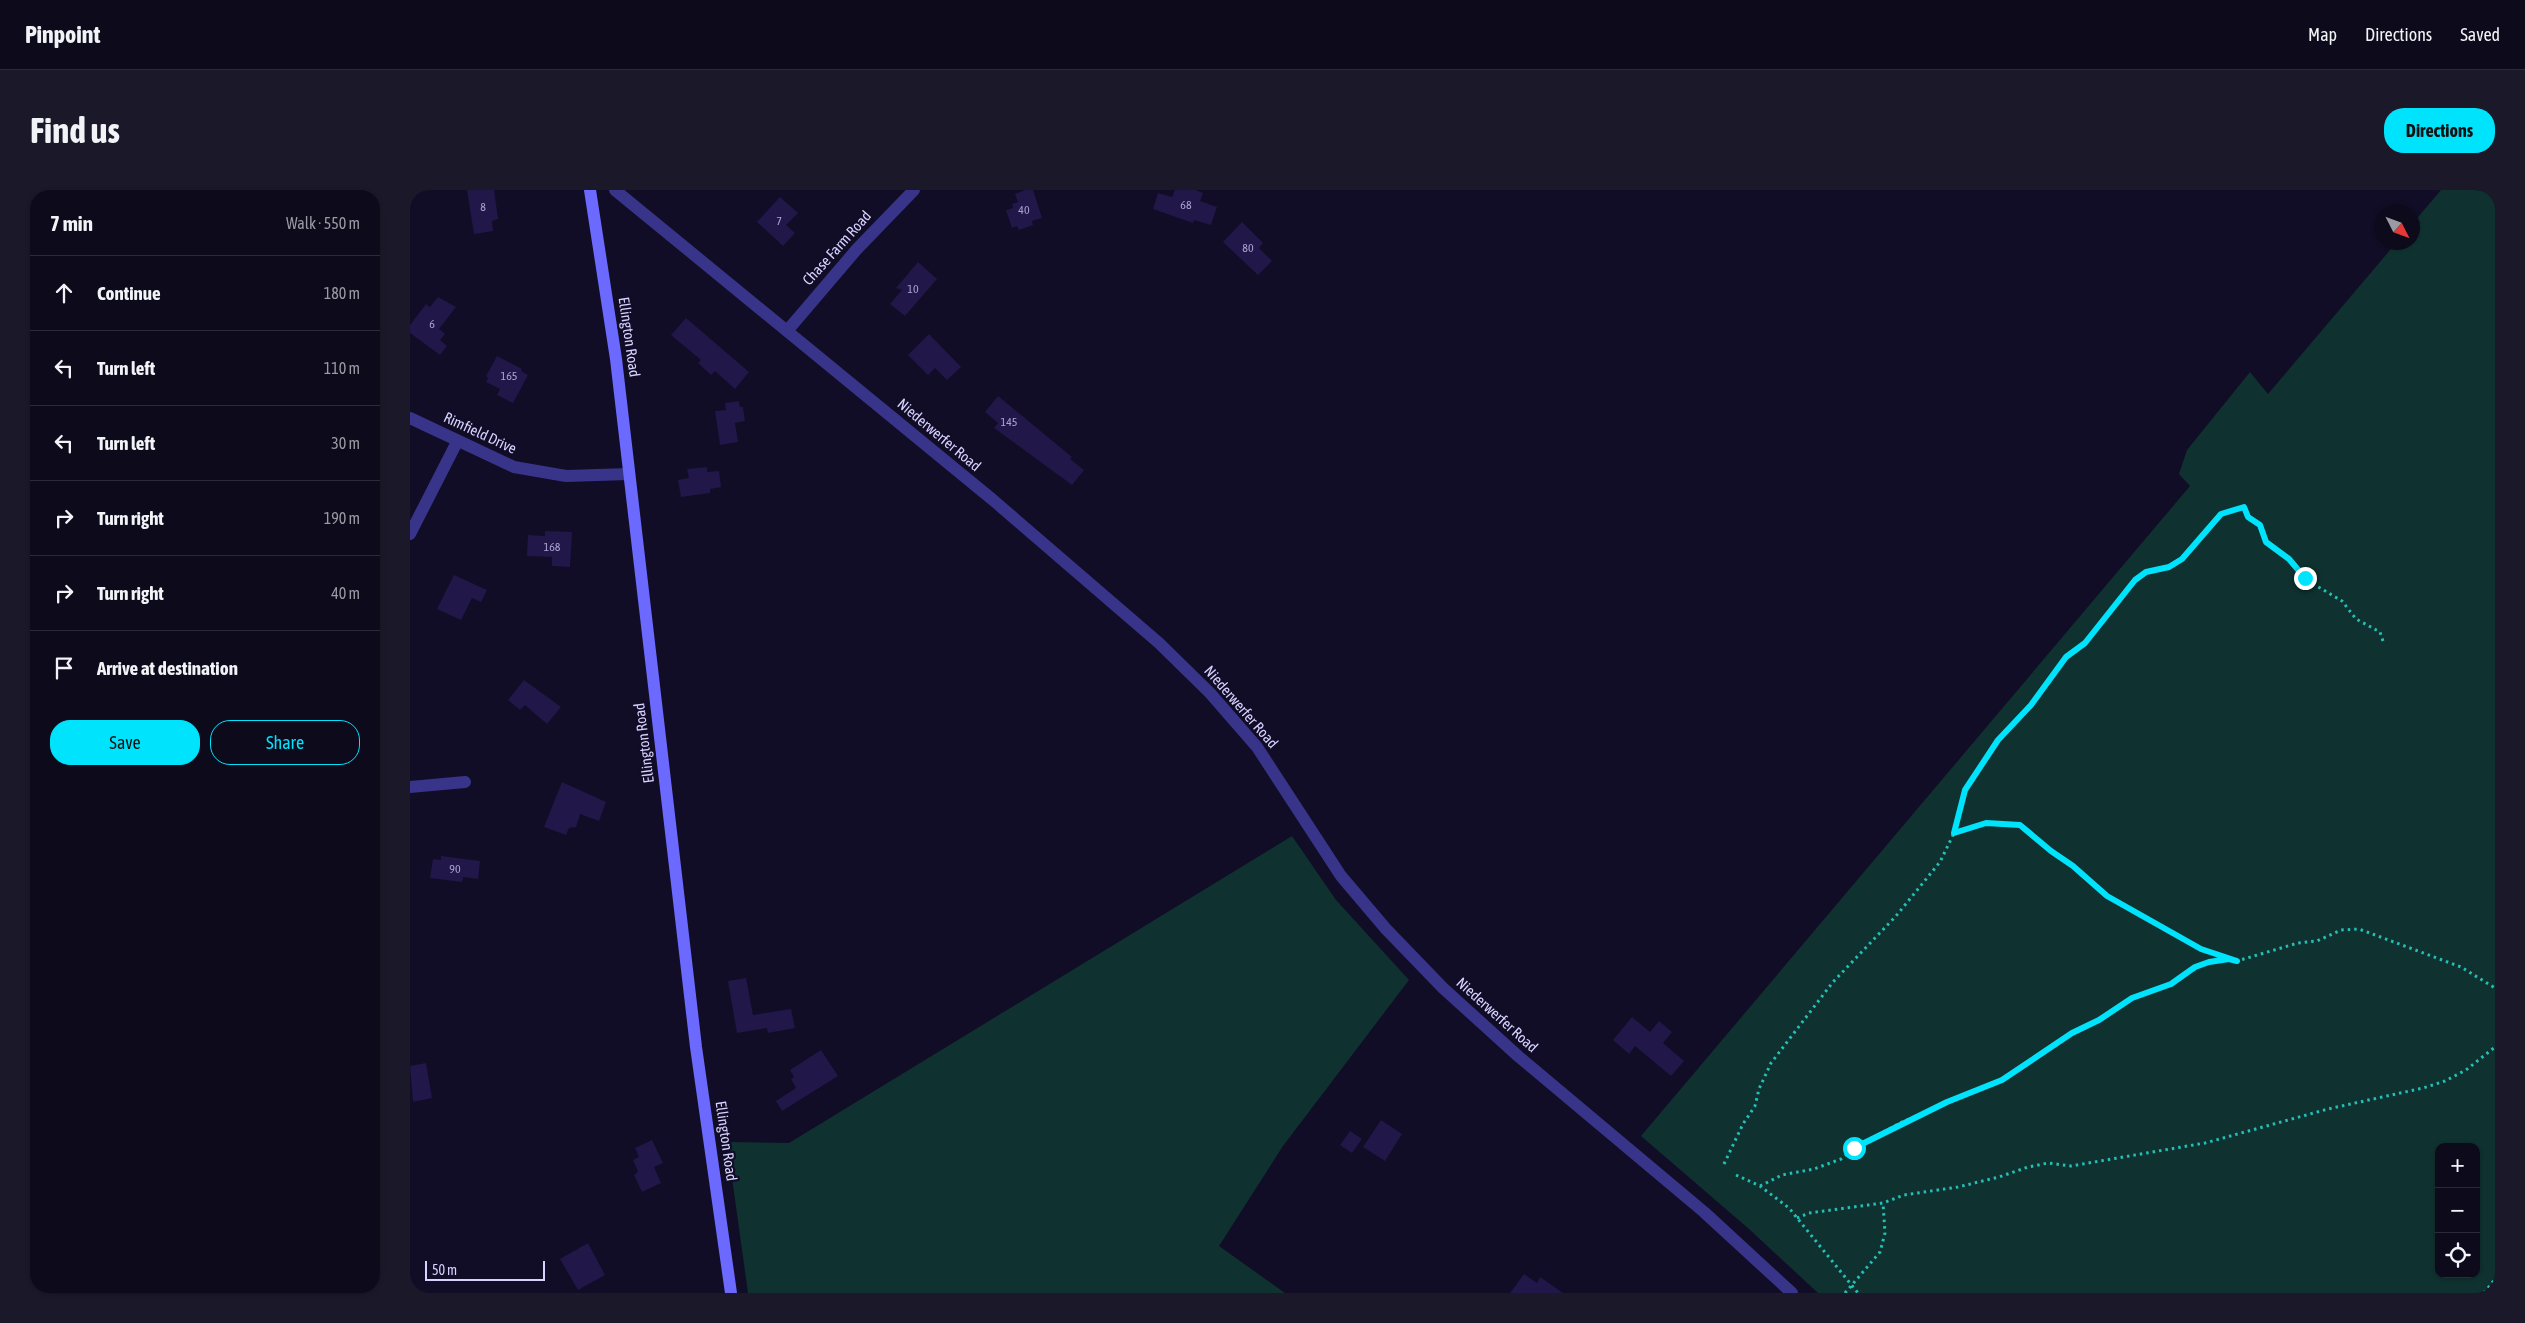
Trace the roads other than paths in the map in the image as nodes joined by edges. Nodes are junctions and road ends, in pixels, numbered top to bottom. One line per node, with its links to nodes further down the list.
1 (590, 190): 7 (main road, Ellington Road)
2 (615, 190): 4 (street, Niederwerfer Road)
3 (914, 190): 4 (street, Chase Farm Road)
4 (787, 331): 12 (street, Niederwerfer Road)
5 (410, 418): 6 (street, Rimfield Drive)
6 (457, 442): 7 (street, Rimfield Drive); 8 (street)
7 (629, 474): 11 (main road, Ellington Road)
8 (410, 534)
9 (465, 782): 10 (street)
10 (410, 787)
11 (731, 1293)
12 (1792, 1293)

